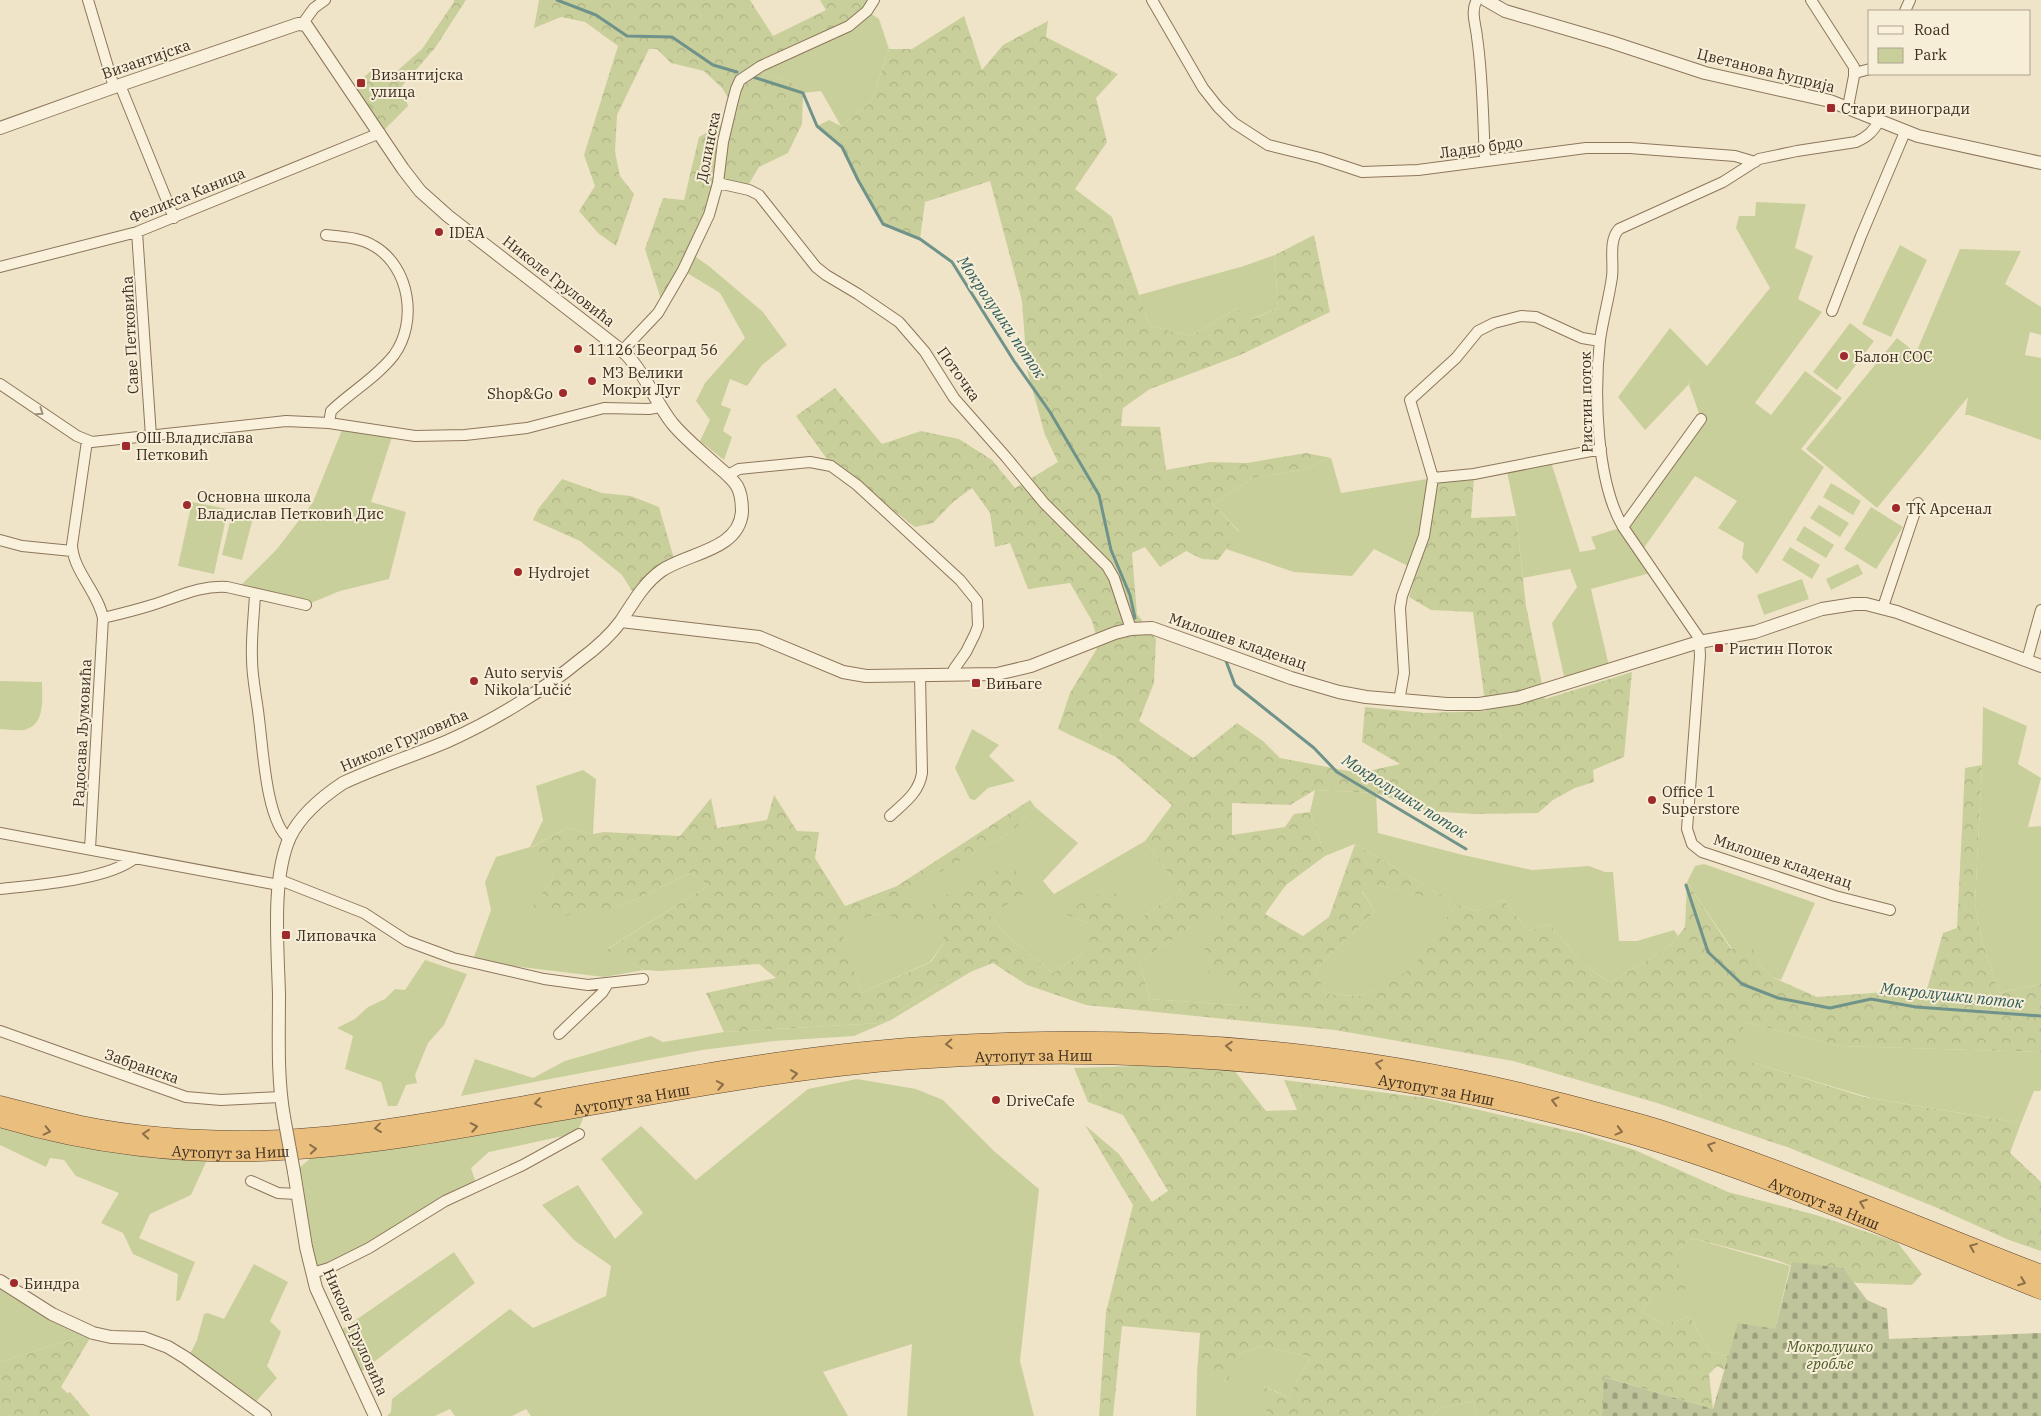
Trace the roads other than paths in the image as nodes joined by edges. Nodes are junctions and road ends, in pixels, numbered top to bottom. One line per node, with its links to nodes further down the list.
1 (88, 0): 11 (street)
2 (326, 0): 8 (street)
3 (874, 0): 20 (street, Долинска)
4 (1477, 0): 17 (street)
5 (1486, 0): 12 (street, Цветанова ћуприја)
6 (1811, 0): 10 (street)
7 (1155, 1): 17 (street, Ладно брдо)
8 (303, 23): 11 (street, Византијска); 16 (street, Николе Груловића)
9 (1868, 70): 10 (street)
10 (1855, 73): 12 (street)
11 (117, 86): 14 (street, Византијска); 21 (street)
12 (1848, 107): 13 (street, Цветанова ћуприја)
13 (1879, 120): 15 (street, Цветанова ћуприја); 18 (street)
14 (0, 128)
15 (1905, 132): 19 (street, Цветанова ћуприја); 25 (street)
16 (380, 133): 21 (street, Феликса Каница); 27 (street, Николе Груловића)
17 (1485, 161): 18 (street, Ладно брдо)
18 (1754, 162): 26 (street, Ристин поток)
19 (2041, 163)
20 (718, 183): 27 (street, Долинска); 47 (street, Поточка)
21 (174, 218): 22 (street, Феликса Каница)
22 (137, 232): 24 (street, Феликса Каница); 32 (street, Саве Петковића)
23 (326, 235): 31 (street)
24 (0, 267)
25 (1832, 311)
26 (1600, 341): 34 (street, Ристин поток); 36 (street)
27 (622, 351): 29 (street, Николе Груловића)
28 (0, 384): 33 (street, one-way to 33)
29 (660, 407): 31 (street); 35 (street, Николе Груловића)
30 (1701, 419): 38 (street)
31 (329, 423): 32 (street)
32 (151, 436): 33 (street)
33 (87, 442): 40 (street)
34 (1601, 449): 36 (street); 38 (street, Ристин поток)
35 (728, 476): 46 (street, Николе Груловића); 52 (street)
36 (1433, 478): 53 (street)
37 (1918, 503): 43 (street)
38 (1623, 527): 48 (street, Ристин поток)
39 (0, 540): 40 (street)
40 (72, 551): 45 (street, Радосава Љумовића)
41 (256, 594): 42 (street); 45 (street); 56 (street)
42 (306, 605)
43 (1883, 608): 48 (street, Милошев кладенац); 49 (street, Милошев кладенац)
44 (2041, 610): 49 (street)
45 (103, 618): 57 (street, Радосава Љумовића)
46 (621, 621): 51 (street, Милошев кладенац); 56 (street, Николе Груловића)
47 (1131, 629): 52 (street, Милошев кладенац); 53 (street, Милошев кладенац)
48 (1699, 642): 53 (street, Милошев кладенац); 61 (street, Милошев кладенац)
49 (2027, 660): 50 (street, Милошев кладенац)
50 (2041, 666)
51 (920, 675): 52 (street, Милошев кладенац); 54 (street)
52 (952, 675)
53 (1399, 701)
54 (890, 816)
55 (0, 833): 57 (street)
56 (289, 839): 59 (street, Николе Груловића)
57 (90, 849): 58 (street)
58 (135, 858): 59 (street); 60 (street)
59 (280, 882): 63 (street); 66 (street, Николе Груловића)
60 (0, 889)
61 (1890, 910)
62 (643, 979): 63 (street)
63 (607, 984): 65 (street)
64 (0, 1031): 66 (street, Забранска)
65 (559, 1034)
66 (280, 1097): 71 (street, Николе Груловића, bridge)
67 (0, 1105): 72 (highway, Аутопут за Ниш, one-way to 67)
68 (0, 1118): 77 (highway, Аутопут за Ниш, one-way to 77)
69 (579, 1134): 74 (street)
70 (250, 1181): 71 (street)
71 (298, 1194): 74 (street, Николе Груловића)
72 (2018, 1265): 73 (highway); 75 (highway, Аутопут за Ниш)
73 (2041, 1268)
74 (312, 1273): 79 (street, Николе Груловића)
75 (2041, 1274)
76 (0, 1281): 78 (street)
77 (2041, 1290)
78 (265, 1416)
79 (375, 1416)

